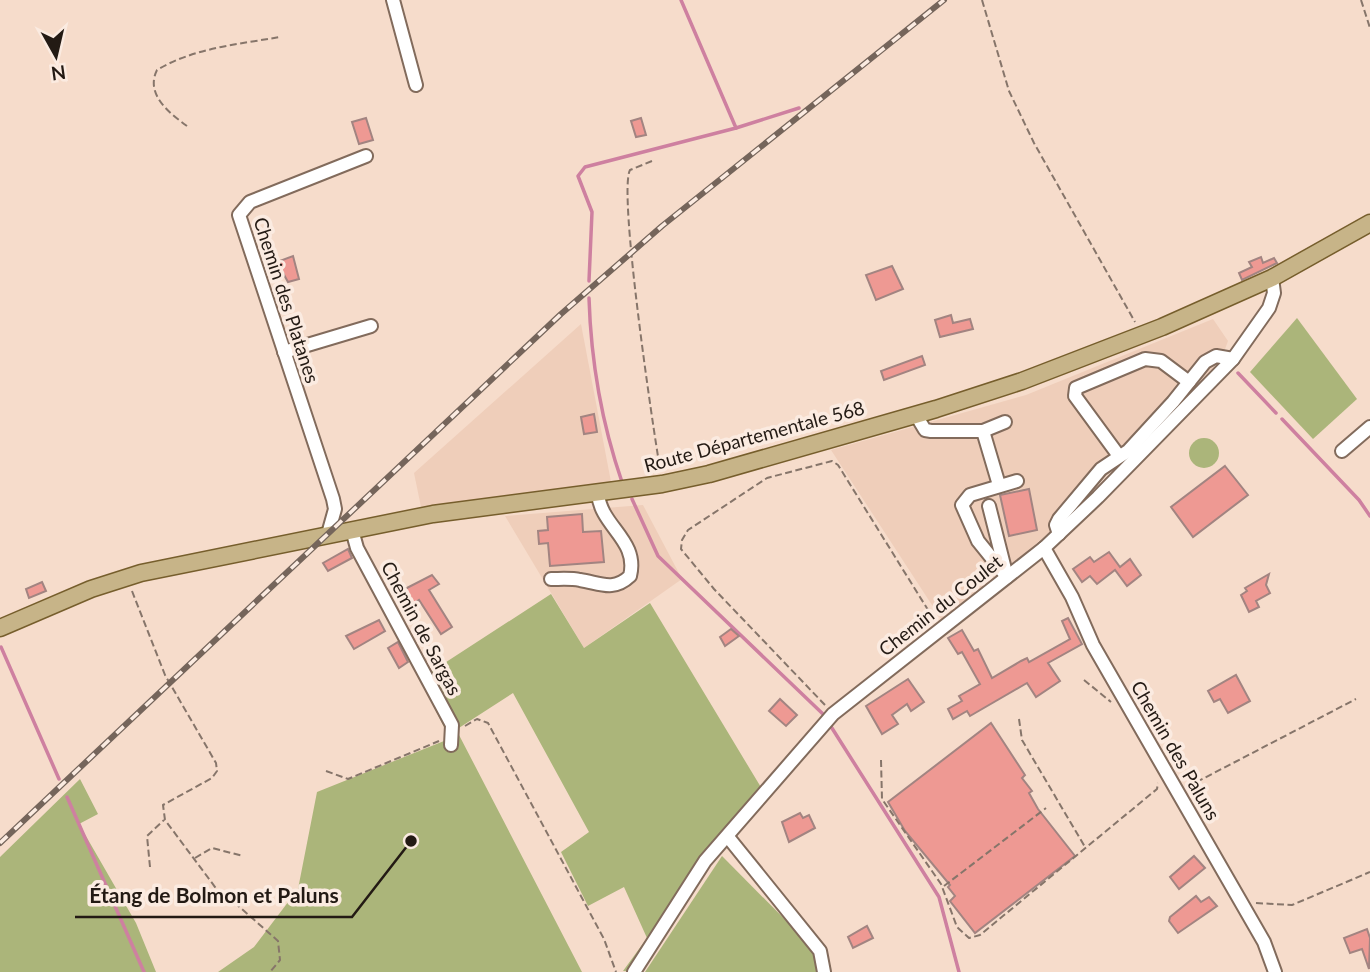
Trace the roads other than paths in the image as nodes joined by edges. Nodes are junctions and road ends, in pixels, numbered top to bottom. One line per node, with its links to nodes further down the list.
1 (393, 0): 2 (street)
2 (416, 85)
3 (366, 156): 7 (street, Chemin des Platanes)
4 (1370, 223): 5 (main road, Route Départementale 568)
5 (1272, 278): 8 (street, Chemin du Coulet); 10 (main road, Route Départementale 568)
6 (371, 326): 7 (street)
7 (284, 352): 21 (street, Chemin des Platanes)
8 (1233, 359): 9 (street); 22 (street, Chemin du Coulet)
9 (1189, 382): 15 (street); 15 (street)
10 (916, 415): 13 (street); 18 (main road, Route Départementale 568)
11 (1005, 422): 13 (street)
12 (1370, 428): 14 (street)
13 (982, 431): 17 (street)
14 (1342, 451)
15 (1119, 456): 22 (street)
16 (1017, 481): 17 (street)
17 (999, 485): 24 (street)
18 (598, 494): 20 (main road, Route Départementale 568); 25 (street)
19 (989, 506): 24 (street)
20 (352, 530): 21 (main road, Route Départementale 568); 27 (street, Chemin de Sargas)
21 (328, 534): 26 (main road, Route Départementale 568)
22 (1059, 534): 23 (street, Chemin du Coulet)
23 (1044, 548): 24 (street, Chemin du Coulet); 31 (street, Chemin des Paluns)
24 (1007, 577): 28 (street, Chemin du Coulet)
25 (551, 579)
26 (0, 628)
27 (452, 740)
28 (727, 837): 29 (street, Chemin du Coulet); 30 (street)
29 (634, 972)
30 (824, 972)
31 (1275, 972)

